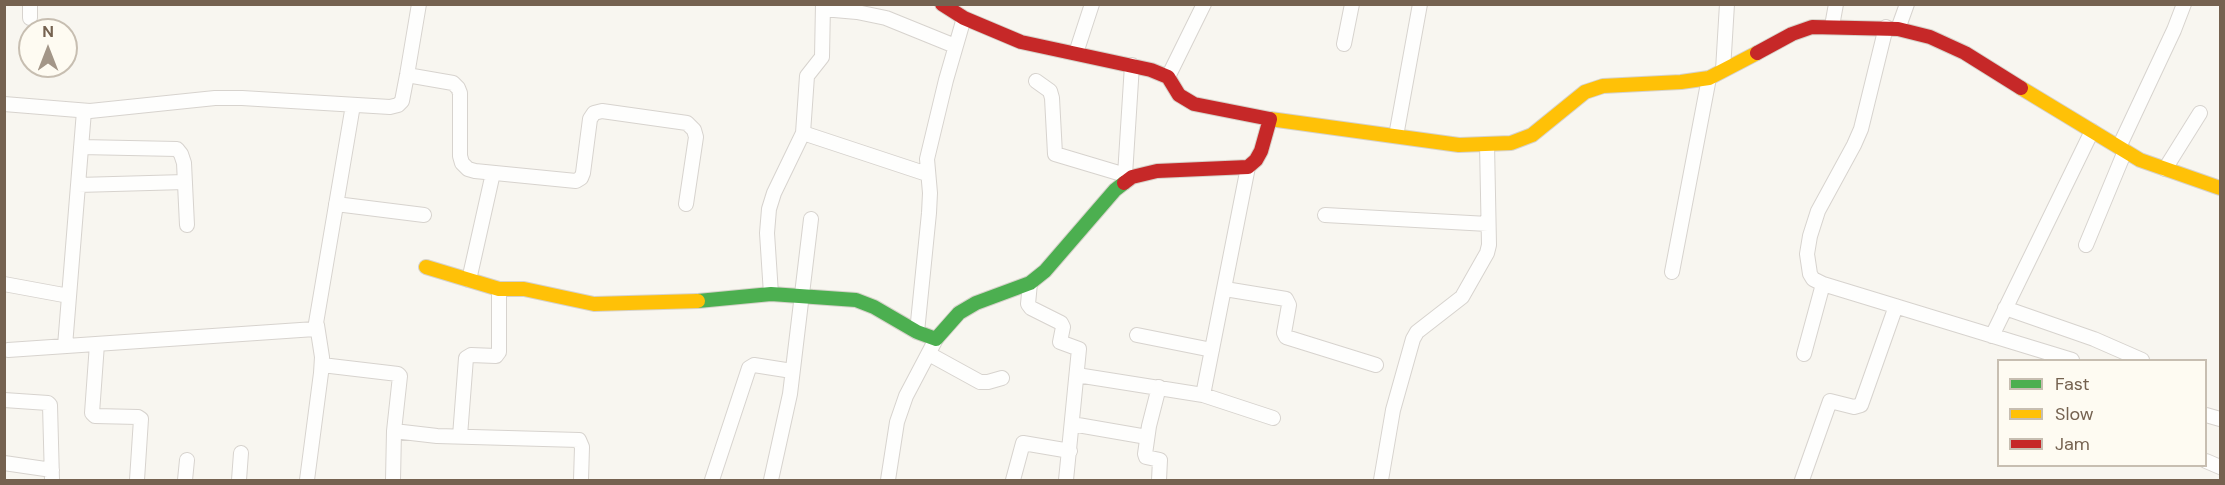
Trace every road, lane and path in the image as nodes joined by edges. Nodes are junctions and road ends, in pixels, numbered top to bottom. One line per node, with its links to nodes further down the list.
1 (419, 4): 20 (street)
2 (942, 4): 12 (street)
3 (1092, 4): 17 (street)
4 (1204, 4): 21 (street)
5 (1352, 4): 15 (street)
6 (1420, 4): 31 (street)
7 (1727, 4): 19 (street)
8 (1836, 4): 13 (street)
9 (1907, 4): 14 (street)
10 (2184, 4): 34 (street)
11 (823, 7): 16 (street); 30 (street)
12 (964, 18): 16 (street); 17 (street)
13 (1832, 26): 14 (street); 19 (street)
14 (1892, 28): 29 (street); 56 (street)
15 (1344, 44)
16 (955, 46): 38 (street)
17 (1076, 53): 18 (street)
18 (1132, 65): 21 (street); 39 (street)
19 (1723, 70): 22 (street)
20 (407, 75): 25 (street); 37 (street)
21 (1168, 78): 28 (street)
22 (1709, 78): 32 (street); 52 (street)
23 (1036, 81): 39 (street)
24 (4, 104): 26 (street)
25 (353, 105): 26 (street); 43 (street)
26 (84, 111): 33 (street)
27 (2200, 113): 36 (street)
28 (1270, 119): 31 (street); 35 (street)
29 (2092, 131): 34 (street); 63 (street)
30 (803, 133): 38 (street); 59 (street)
31 (1396, 136): 32 (street)
32 (1487, 144): 48 (street)
33 (81, 147): 40 (street); 41 (street)
34 (2122, 149): 36 (street); 50 (street)
35 (1248, 167): 39 (street); 58 (street)
36 (2165, 169): 42 (street)
37 (493, 173): 44 (street); 53 (street)
38 (927, 174): 65 (street)
39 (1128, 176): 55 (street)
40 (185, 182): 41 (street); 49 (street)
41 (78, 185): 60 (street)
42 (2220, 189)
43 (336, 204): 45 (street); 64 (street)
44 (686, 204)
45 (424, 215)
46 (1325, 215): 48 (street)
47 (811, 219): 61 (street)
48 (1488, 224): 107 (street)
49 (187, 225)
50 (2086, 245)
51 (426, 267): 53 (street)
52 (1672, 272)
53 (469, 280): 57 (street)
54 (4, 284): 60 (street)
55 (1030, 284): 68 (street); 80 (street)
56 (1822, 284): 62 (street); 74 (street)
57 (499, 289): 59 (street); 88 (street)
58 (1225, 289): 72 (street); 78 (street)
59 (771, 294): 61 (street)
60 (69, 296): 70 (street)
61 (801, 296): 65 (street); 79 (street)
62 (1896, 306): 67 (street); 108 (street)
63 (2005, 308): 67 (street); 76 (street)
64 (316, 325): 69 (street); 77 (street)
65 (917, 332): 68 (street)
66 (1137, 335): 72 (street)
67 (1992, 336): 75 (street)
68 (936, 339): 73 (street)
69 (97, 344): 70 (street); 95 (street)
70 (65, 346): 71 (street)
71 (8, 350)
72 (1212, 350): 83 (street)
73 (929, 354): 81 (street); 103 (street)
74 (1804, 354)
75 (2069, 359)
76 (2140, 359)
77 (322, 365): 87 (street); 98 (street)
78 (1376, 366)
79 (792, 371): 101 (street); 102 (street)
80 (1077, 375): 82 (street); 86 (street)
81 (1002, 378)
82 (1160, 387): 83 (street); 89 (street)
83 (1203, 395): 85 (street)
84 (4, 400): 94 (street)
85 (1273, 418)
86 (1072, 424): 89 (street); 90 (street)
87 (394, 431): 88 (street); 99 (street)
88 (460, 436): 100 (street)
89 (1147, 437): 106 (street)
90 (1070, 451): 104 (street); 105 (street)
91 (242, 453): 97 (street)
92 (187, 460): 96 (street)
93 (4, 464): 94 (street)
94 (52, 475)
95 (137, 480)
96 (186, 480)
97 (239, 480)
98 (307, 480)
99 (393, 480)
100 (581, 480)
101 (712, 480)
102 (771, 480)
103 (888, 480)
104 (1013, 480)
105 (1066, 480)
106 (1160, 480)
107 (1381, 480)
108 (1803, 480)

